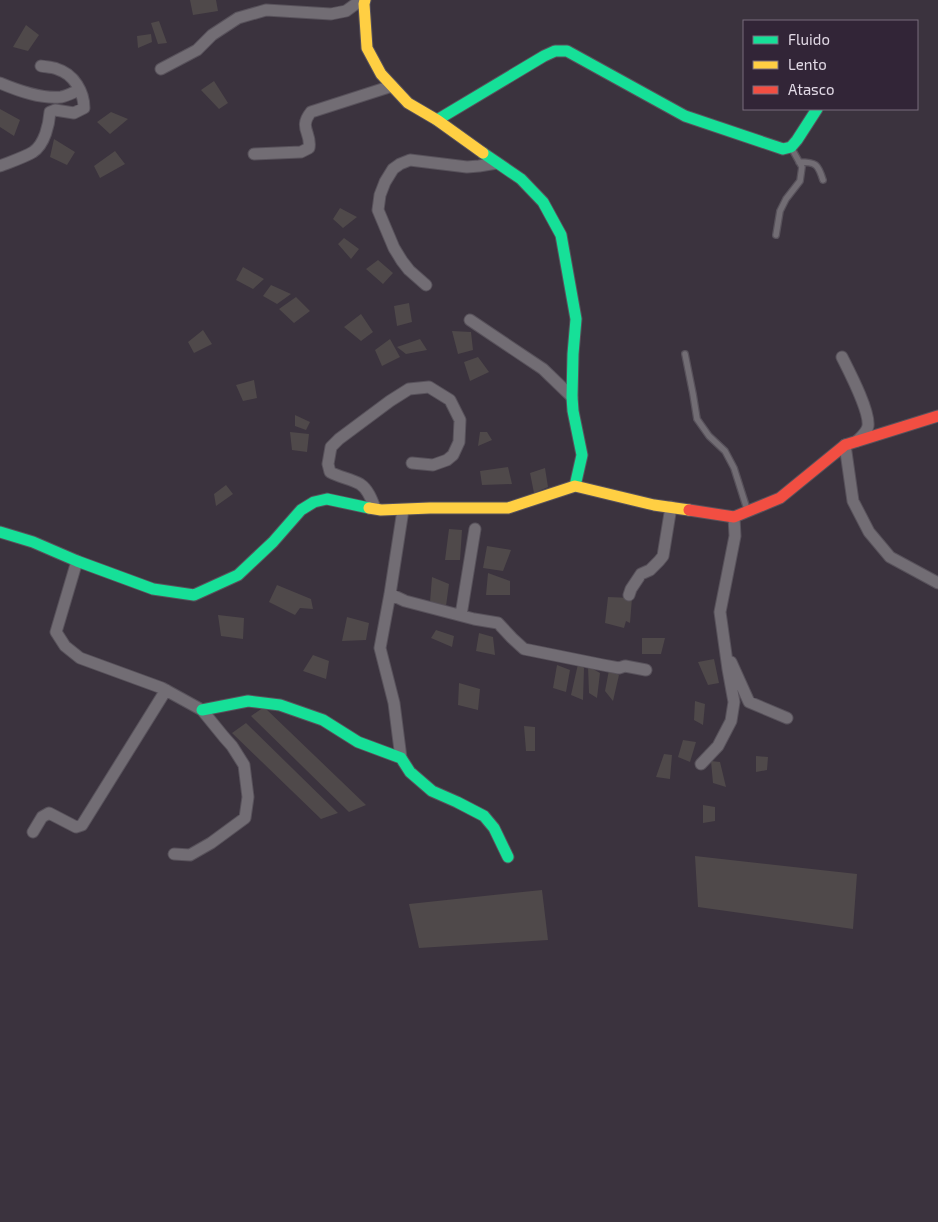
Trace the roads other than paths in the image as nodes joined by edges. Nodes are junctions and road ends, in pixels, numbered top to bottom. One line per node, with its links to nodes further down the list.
1 (361, 0): 4 (street)
2 (365, 0): 6 (street)
3 (41, 66): 7 (street)
4 (161, 69)
5 (0, 83): 7 (street)
6 (392, 86): 9 (street); 11 (street)
7 (80, 90): 14 (street)
8 (816, 110): 10 (street)
9 (437, 120): 10 (street); 12 (street)
10 (791, 147): 13 (lane)
11 (254, 154)
12 (497, 162): 17 (street); 21 (street)
13 (799, 162): 15 (lane); 16 (lane)
14 (0, 166)
15 (823, 180)
16 (776, 235)
17 (426, 285)
18 (470, 320): 21 (street)
19 (685, 354): 29 (lane)
20 (842, 356): 23 (street)
21 (572, 397): 25 (street)
22 (938, 416): 23 (street)
23 (850, 444): 29 (street); 34 (street)
24 (412, 463): 27 (street)
25 (575, 486): 26 (street); 28 (street)
26 (671, 507): 30 (street); 36 (street)
27 (375, 508): 28 (street); 33 (street)
28 (403, 510): 35 (street)
29 (748, 511): 30 (street)
30 (734, 517): 38 (street)
31 (475, 529): 37 (street)
32 (0, 532): 33 (street)
33 (77, 562): 40 (street)
34 (938, 583)
35 (390, 594): 37 (street); 43 (street)
36 (629, 595)
37 (461, 615): 39 (street)
38 (724, 644): 42 (street); 44 (street)
39 (646, 670)
40 (166, 690): 41 (street); 45 (street)
41 (202, 710): 43 (street); 46 (street)
42 (788, 718)
43 (401, 758): 47 (street)
44 (701, 764)
45 (34, 832)
46 (174, 854)
47 (508, 856)

